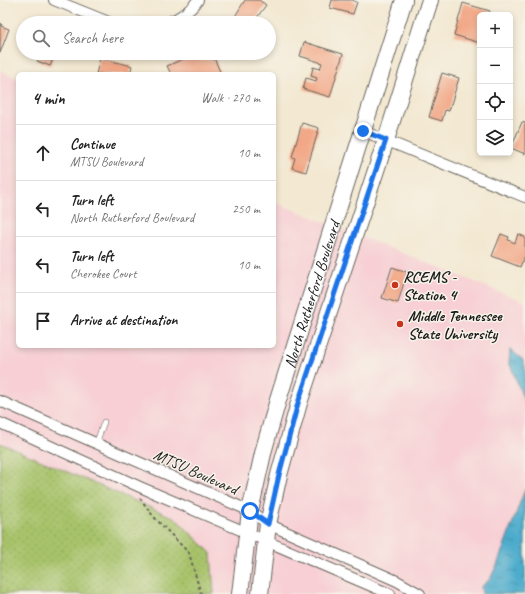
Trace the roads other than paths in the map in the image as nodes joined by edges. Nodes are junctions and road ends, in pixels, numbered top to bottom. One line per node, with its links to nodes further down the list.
1 (54, 0): 5 (street)
2 (198, 0): 6 (street)
3 (404, 0): 7 (main road, North Rutherford Boulevard)
4 (430, 0): 8 (main road, North Rutherford Boulevard)
5 (94, 16)
6 (180, 16)
7 (363, 131): 8 (street); 14 (main road, North Rutherford Boulevard)
8 (386, 140): 9 (street); 15 (main road, North Rutherford Boulevard)
9 (525, 197)
10 (0, 401): 13 (street, MTSU Boulevard)
11 (104, 422): 13 (lane)
12 (0, 423): 16 (street)
13 (96, 444): 14 (street, MTSU Boulevard)
14 (250, 511): 15 (street, MTSU Boulevard); 16 (main road, North Rutherford Boulevard)
15 (268, 524): 17 (main road, North Rutherford Boulevard); 21 (street, MTSU Boulevard)
16 (246, 533): 17 (street); 18 (main road, North Rutherford Boulevard)
17 (266, 542): 19 (main road, North Rutherford Boulevard); 20 (street)
18 (240, 594)
19 (260, 594)
20 (390, 594)
21 (420, 594)

